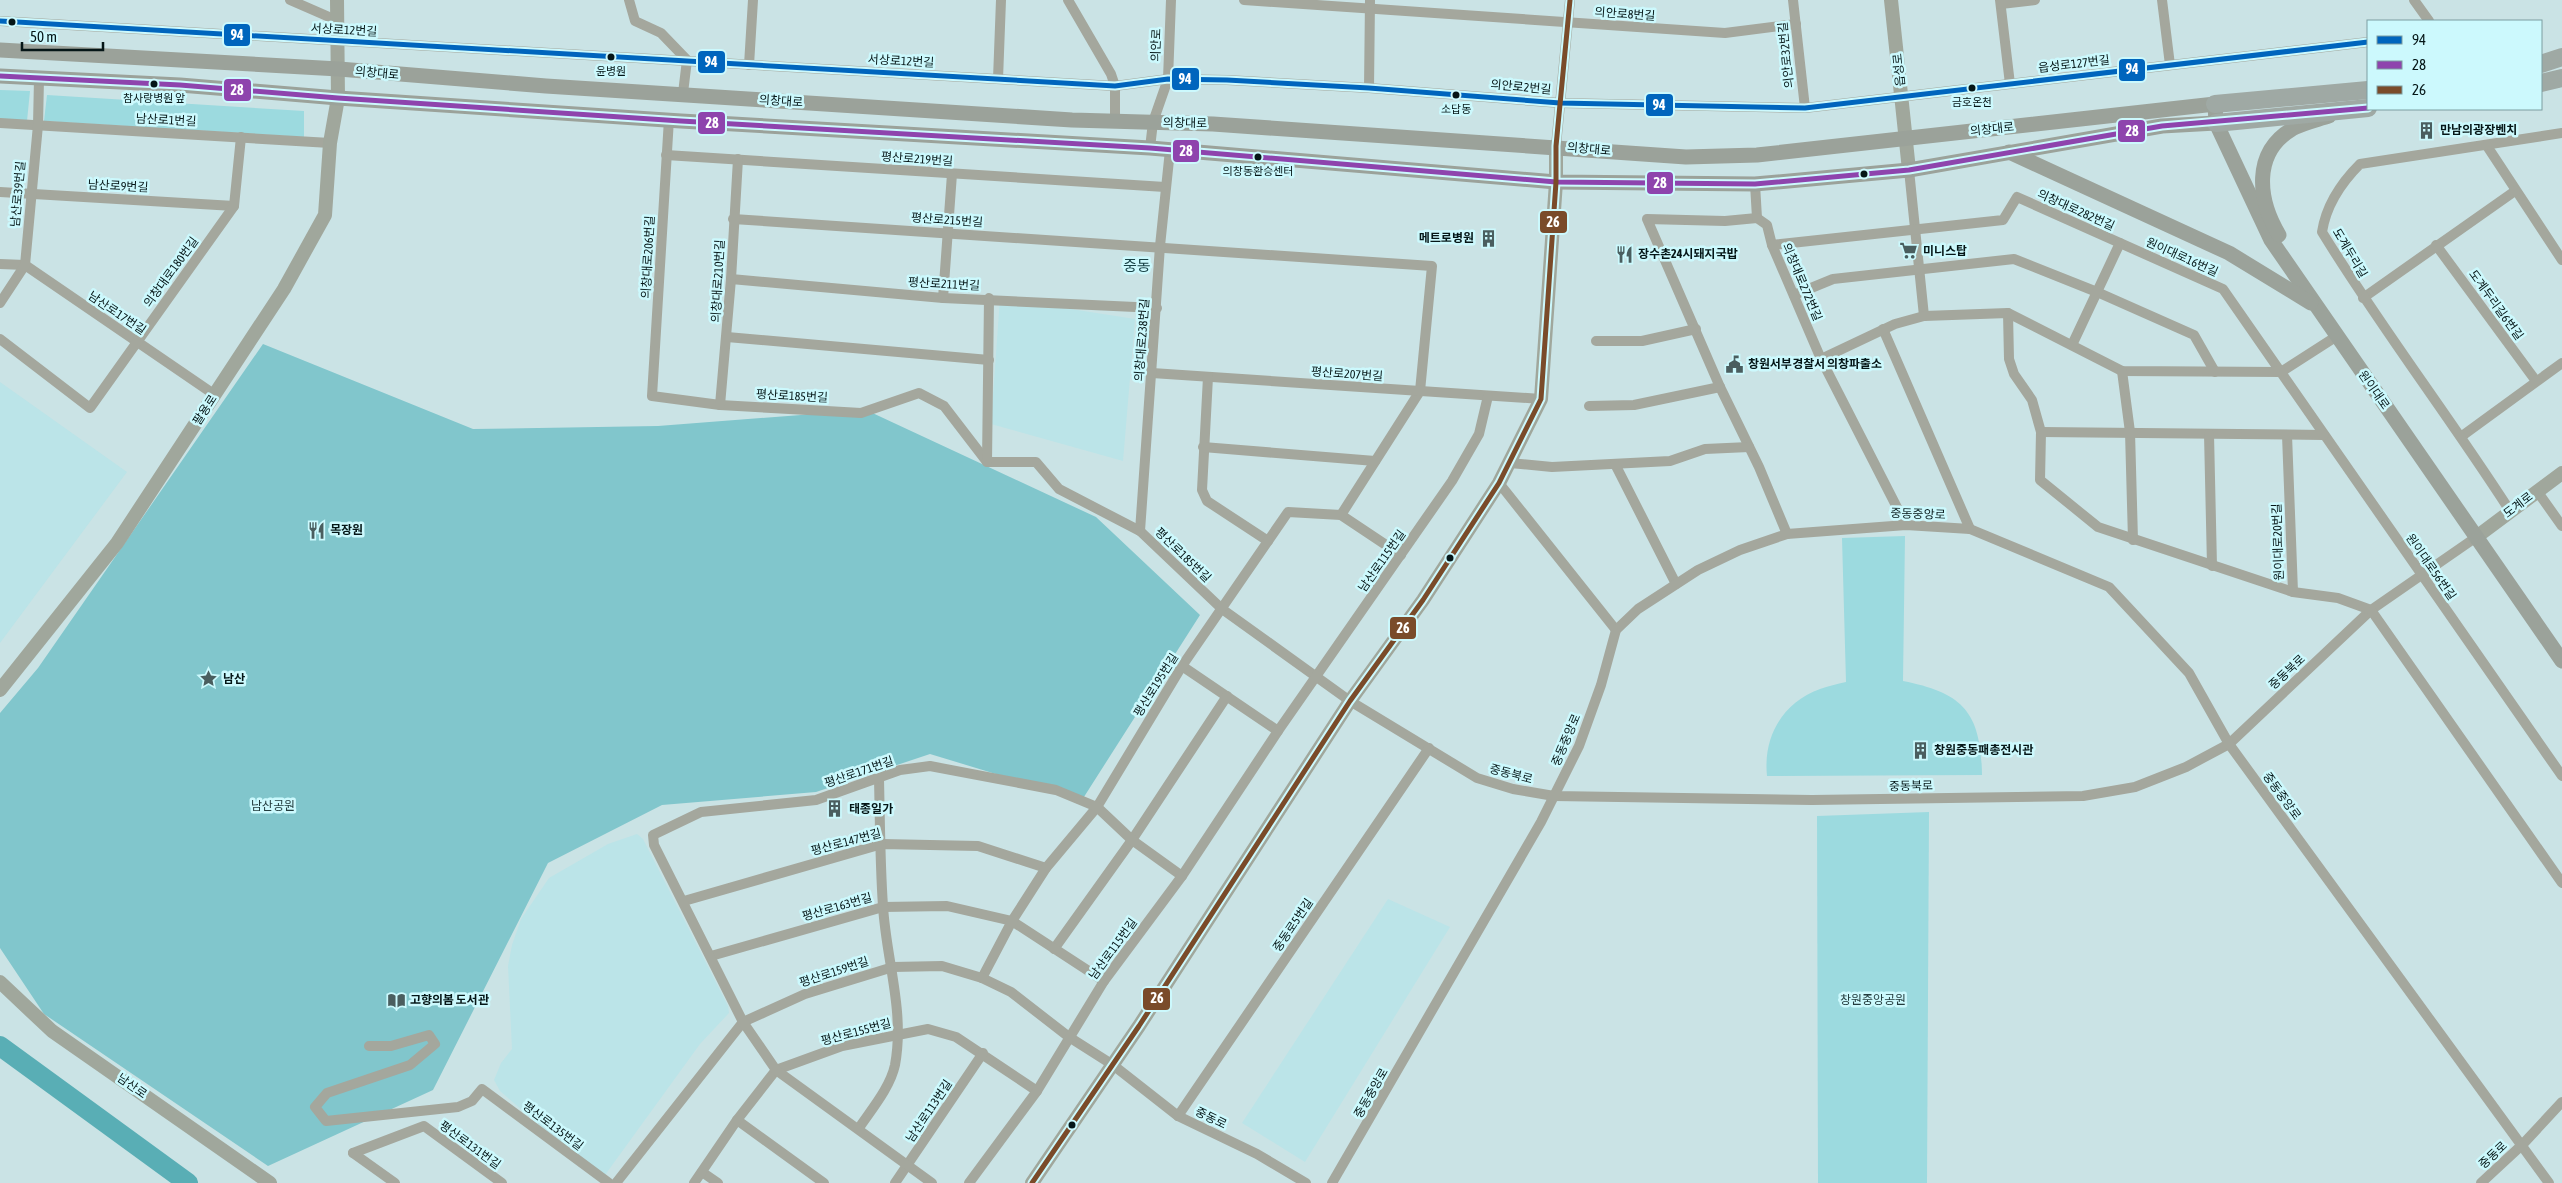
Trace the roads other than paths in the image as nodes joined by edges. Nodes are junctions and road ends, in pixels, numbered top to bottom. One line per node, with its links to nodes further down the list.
1 (290, 0): 17 (street)
2 (337, 0): 17 (main road, 팔용로)
3 (629, 0): 26 (street)
4 (752, 0): 28 (street)
5 (1001, 0): 34 (street)
6 (1068, 0): 38 (street)
7 (1171, 0): 35 (street, 의안로)
8 (1244, 0): 16 (street, 의안로8번길)
9 (1570, 0): 20 (street)
10 (1792, 0): 21 (street, 의안로32번길)
11 (1891, 0): 42 (main road, 읍성로)
12 (2034, 0): 15 (street)
13 (2162, 0): 29 (street)
14 (2414, 0): 18 (street)
15 (2000, 2): 37 (street)
16 (1370, 4): 20 (street, 의안로8번길); 39 (street)
17 (336, 20): 23 (main road, 팔용로)
18 (2428, 20)
19 (0, 22): 23 (street, 서상로12번길)
20 (1568, 22): 21 (street, 의안로8번길); 44 (street)
21 (1796, 24): 46 (street, 의안로32번길)
22 (2367, 42): 29 (street, 읍성로127번길)
23 (338, 43): 26 (street, 서상로12번길); 30 (main road, 팔용로)
24 (0, 50): 30 (main road, 의창대로)
25 (2562, 57): 27 (highway)
26 (687, 60): 28 (street, 서상로12번길); 41 (street)
27 (2542, 64)
28 (749, 65): 34 (street, 서상로12번길)
29 (2170, 65): 37 (street, 읍성로127번길)
30 (339, 70): 41 (main road, 의창대로); 43 (main road, 팔용로)
31 (0, 76): 33 (main road, 의창대로)
32 (2562, 78): 36 (highway)
33 (39, 79): 43 (main road, 의창대로); 54 (street, 남산로39번길)
34 (998, 79): 38 (street, 서상로12번길)
35 (1168, 79): 38 (street, 서상로12번길); 39 (street, 의안로2번길); 51 (street, 의안로)
36 (2542, 83)
37 (2010, 84): 42 (street, 읍성로127번길)
38 (1115, 86): 50 (street)
39 (1369, 88): 44 (street, 의안로2번길)
40 (2367, 90): 45 (highway, 의창대로)
41 (683, 94): 50 (main road, 의창대로)
42 (1901, 96): 46 (street, 의안로2번길); 57 (main road, 읍성로)
43 (338, 98): 49 (main road, 의창대로); 58 (main road, 팔용로)
44 (1560, 103): 46 (street, 의안로2번길); 59 (street)
45 (2214, 104): 53 (main road, 원이대로); 57 (main road, 의창대로)
46 (1805, 108)
47 (2367, 108): 48 (highway, 의창대로)
48 (2340, 112): 53 (highway, 의창대로); 94 (main road)
49 (669, 119): 61 (main road, 의창대로); 64 (street, 의창대로206번길)
50 (1115, 122): 51 (main road, 의창대로)
51 (1153, 122): 59 (main road, 의창대로); 61 (street, 의안로)
52 (0, 123): 54 (street, 남산로1번길)
53 (2216, 123): 63 (main road, 의창대로); 94 (main road, 원이대로)
54 (38, 125): 56 (street, 남산로1번길); 73 (street, 남산로39번길)
55 (2562, 134): 60 (street, 도계두리길)
56 (240, 138): 58 (street, 남산로1번길); 74 (street)
57 (1906, 138): 59 (main road, 의창대로); 66 (main road, 읍성로)
58 (330, 143): 117 (main road, 팔용로)
59 (1556, 146): 68 (main road)
60 (2487, 146): 71 (street); 92 (street, 도계두리길)
61 (1150, 148): 62 (main road, 의창대로)
62 (1170, 150): 68 (main road, 의창대로); 70 (street, 의창대로238번길)
63 (2009, 152): 66 (main road, 의창대로); 94 (main road)
64 (666, 155): 65 (street, 평산로219번길); 118 (street, 의창대로206번길)
65 (738, 158): 67 (street, 평산로219번길); 76 (street, 의창대로210번길)
66 (1909, 170): 69 (main road, 의창대로); 77 (street)
67 (952, 174): 70 (street, 평산로219번길); 78 (street)
68 (1556, 182): 69 (main road, 의창대로); 120 (main road)
69 (1754, 184): 75 (street)
70 (1165, 187): 82 (street, 의창대로238번길)
71 (2515, 191): 81 (street, 도계두리길); 83 (street)
72 (0, 192): 73 (street, 남산로9번길)
73 (30, 194): 74 (street, 남산로9번길); 85 (street, 남산로39번길)
74 (234, 206): 104 (street, 의창대로180번길)
75 (1757, 218): 80 (street, 의창대로272번길); 98 (street)
76 (734, 219): 78 (street, 평산로215번길); 87 (street, 의창대로210번길)
77 (1916, 230): 79 (street, 의창대로282번길); 80 (street, 의창대로282번길); 86 (street)
78 (946, 232): 82 (street, 평산로215번길); 90 (street)
79 (2120, 243): 88 (street); 111 (street, 원이대로16번길)
80 (1772, 245): 89 (street, 의창대로272번길)
81 (2436, 245): 92 (street, 도계두리길); 114 (street, 도계두리길6번길)
82 (1160, 246): 95 (street, 의창대로238번길); 116 (street, 평산로215번길)
83 (2562, 260)
84 (0, 264): 85 (street, 남산로17번길)
85 (25, 266): 93 (street); 104 (street, 남산로17번길)
86 (1920, 268): 88 (street); 89 (street); 97 (street)
87 (731, 279): 90 (street, 평산로211번길); 100 (street, 의창대로210번길)
88 (2097, 292): 105 (street); 110 (street)
89 (1794, 295): 106 (street, 의창대로272번길)
90 (943, 298): 91 (street, 평산로211번길)
91 (989, 298): 95 (street, 평산로211번길); 107 (street)
92 (2363, 298): 128 (street, 도계두리길)
93 (0, 303)
94 (2317, 307): 101 (main road, 원이대로)
95 (1157, 308): 112 (street, 의창대로238번길)
96 (2008, 313): 97 (street); 105 (street); 123 (street, 원이대로20번길)
97 (1924, 316): 99 (street)
98 (1696, 329): 103 (street); 115 (street)
99 (1883, 329): 106 (street); 142 (street, 중동중앙로)
100 (727, 336): 107 (street); 121 (street, 의창대로210번길)
101 (2337, 336): 111 (street); 145 (main road, 원이대로)
102 (0, 340): 104 (street, 의창대로180번길)
103 (1596, 341)
104 (136, 342): 117 (street, 남산로17번길)
105 (2072, 345): 109 (street)
106 (1821, 359): 140 (street, 의창대로272번길)
107 (989, 360): 132 (street)
108 (2562, 363): 114 (street)
109 (2122, 371): 110 (street); 124 (street)
110 (2215, 372): 111 (street)
111 (2281, 372): 127 (street, 원이대로56번길)
112 (1152, 374): 113 (street, 평산로207번길); 143 (street, 의창대로238번길)
113 (1208, 377): 116 (street, 평산로207번길); 129 (street)
114 (2536, 381): 128 (street)
115 (1720, 387): 122 (street); 130 (street)
116 (1420, 391): 119 (street, 평산로207번길); 131 (street)
117 (215, 395): 159 (main road, 팔용로)
118 (652, 396): 121 (street, 평산로185번길)
119 (1488, 396): 120 (street, 평산로207번길); 148 (street, 남산로115번길)
120 (1541, 400): 133 (main road)
121 (720, 405): 132 (street, 평산로185번길)
122 (1589, 406)
123 (2041, 432): 124 (street); 146 (street, 원이대로20번길)
124 (2130, 432): 125 (street); 146 (street)
125 (2209, 434): 126 (street); 149 (street)
126 (2287, 435): 127 (street); 152 (street, 원이대로20번길)
127 (2324, 435): 150 (street, 원이대로56번길)
128 (2462, 436): 138 (street, 도계두리길)
129 (1204, 447): 131 (street); 147 (street)
130 (1749, 447): 134 (street); 144 (street)
131 (1376, 461): 139 (street)
132 (987, 462): 143 (street, 평산로185번길)
133 (1510, 462): 134 (street); 136 (main road)
134 (1615, 464): 151 (street)
135 (2562, 473): 137 (main road, 도계로)
136 (1499, 483): 155 (street); 161 (main road)
137 (2537, 491): 138 (main road, 도계로); 141 (street)
138 (2510, 510): 145 (main road, 도계로)
139 (1341, 515): 147 (street, 평산로195번길); 148 (street)
140 (1906, 525): 142 (street, 중동중앙로); 144 (street, 중동중앙로)
141 (2562, 526)
142 (1970, 529): 163 (street, 중동중앙로)
143 (1140, 531): 153 (street, 평산로185번길)
144 (1787, 534): 151 (street, 중동중앙로)
145 (2475, 538): 150 (street, 중동북로); 156 (main road, 원이대로)
146 (2133, 540): 149 (street, 원이대로20번길)
147 (1268, 541): 153 (street, 평산로195번길)
148 (1401, 555): 158 (street, 남산로115번길)
149 (2212, 566): 152 (street, 원이대로20번길)
150 (2421, 574): 154 (street, 중동북로); 165 (street, 원이대로56번길)
151 (1676, 584): 155 (street, 중동중앙로)
152 (2293, 592): 154 (street)
153 (1222, 609): 157 (street, 평산로195번길); 158 (street, 평산로185번길)
154 (2371, 610): 163 (street, 중동북로); 173 (street)
155 (1616, 630): 167 (street, 중동중앙로)
156 (2562, 661)
157 (1182, 666): 160 (street); 168 (street, 평산로195번길)
158 (1316, 678): 161 (street, 평산로185번길); 162 (street, 남산로115번길)
159 (0, 690)
160 (1227, 696): 162 (street); 169 (street)
161 (1350, 701): 164 (street, 중동북로); 188 (main road)
162 (1278, 731): 172 (street, 남산로115번길)
163 (2228, 744): 167 (street, 중동북로); 195 (street, 중동중앙로)
164 (1429, 748): 167 (street, 중동북로); 192 (street, 중동로5번길)
165 (2562, 776)
166 (878, 779): 168 (street, 평산로171번길); 170 (street); 174 (street, 평산로171번길)
167 (1554, 796): 211 (street, 중동중앙로)
168 (1097, 808): 169 (street, 평산로171번길); 171 (street, 평산로195번길)
169 (1132, 840): 172 (street, 평산로171번길); 177 (street)
170 (882, 844): 171 (street, 평산로147번길); 174 (street, 평산로147번길); 175 (street)
171 (1046, 868): 176 (street, 평산로195번길)
172 (1182, 876): 181 (street, 남산로115번길)
173 (2562, 883)
174 (684, 901): 178 (street)
175 (883, 907): 176 (street, 평산로163번길); 178 (street, 평산로163번길); 179 (street)
176 (1012, 921): 177 (street, 평산로163번길); 180 (street, 평산로195번길)
177 (1054, 949): 181 (street, 평산로163번길)
178 (710, 956): 183 (street)
179 (893, 967): 180 (street, 평산로159번길); 183 (street, 평산로159번길); 184 (street)
180 (982, 978): 185 (street, 평산로159번길)
181 (1104, 981): 185 (street, 남산로115번길)
182 (0, 982): 198 (main road, 남산로)
183 (743, 1022): 189 (street); 202 (street, 평산로159번길)
184 (898, 1033): 187 (street, 평산로155번길); 189 (street, 평산로155번길); 194 (street)
185 (1069, 1037): 188 (street, 평산로159번길); 190 (street, 남산로115번길)
186 (369, 1046): 201 (street, 평산로135번길)
187 (983, 1053): 190 (street, 평산로155번길); 196 (street, 남산로113번길)
188 (1113, 1065): 192 (street, 중동로); 209 (main road)
189 (776, 1070): 193 (street); 194 (street)
190 (1037, 1091): 208 (street, 남산로115번길)
191 (2562, 1102): 195 (street)
192 (1178, 1116): 210 (street, 중동로)
193 (737, 1120): 197 (street); 205 (street)
194 (859, 1128): 196 (street)
195 (2523, 1144): 212 (street, 중동로); 213 (street)
196 (908, 1164): 206 (street, 남산로113번길); 207 (street)
197 (702, 1172): 203 (street); 204 (street)
198 (270, 1183)
199 (395, 1183): 200 (street, 평산로131번길)
200 (502, 1183)
201 (609, 1183)
202 (616, 1183)
203 (694, 1183)
204 (718, 1183)
205 (824, 1183)
206 (895, 1183)
207 (932, 1183)
208 (969, 1183)
209 (1032, 1183)
210 (1306, 1183)
211 (1332, 1183)
212 (2481, 1183)
213 (2549, 1183)

